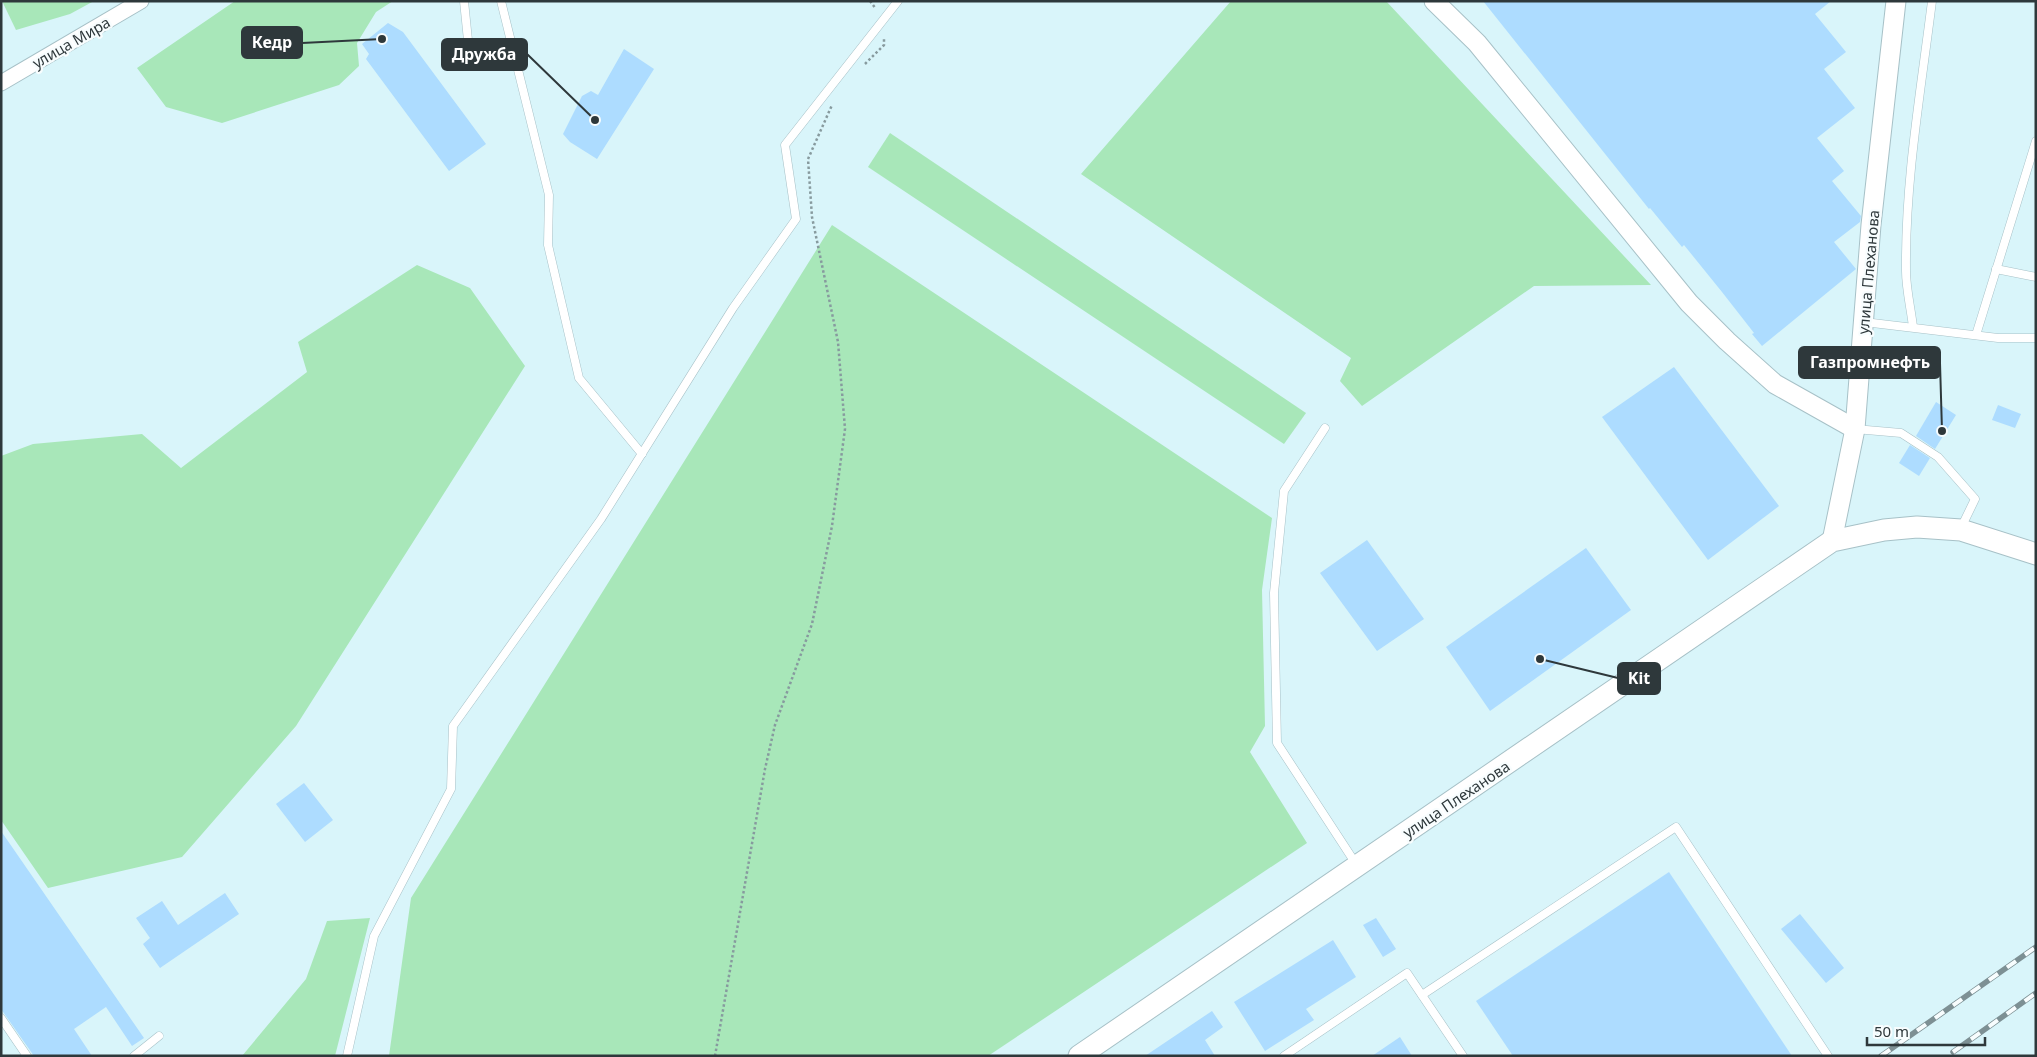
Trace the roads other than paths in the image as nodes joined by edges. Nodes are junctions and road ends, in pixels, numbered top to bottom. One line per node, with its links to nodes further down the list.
1 (141, 1): 9 (street, улица Мира)
2 (464, 1): 8 (lane)
3 (501, 1): 19 (lane)
4 (898, 1): 19 (lane)
5 (1434, 1): 18 (street)
6 (1896, 1): 13 (street, улица Плеханова)
7 (1932, 1): 14 (lane)
8 (470, 60)
9 (1, 83)
10 (2036, 141): 11 (lane)
11 (1996, 269): 12 (lane); 15 (lane)
12 (2036, 276)
13 (1864, 322): 14 (lane); 18 (street, улица Плеханова)
14 (1913, 327): 15 (lane)
15 (1976, 335): 16 (lane)
16 (2036, 338)
17 (1325, 428): 23 (lane)
18 (1855, 428): 20 (lane); 21 (street, улица Плеханова)
19 (642, 454): 29 (lane)
20 (1961, 530): 21 (main road, улица Плеханова); 22 (main road, улица Плеханова)
21 (1832, 541): 23 (main road, улица Плеханова)
22 (2036, 554)
23 (1357, 866): 30 (main road, улица Плеханова)
24 (1422, 995): 31 (lane); 32 (lane); 33 (lane)
25 (1, 1018): 27 (lane)
26 (159, 1036): 28 (lane)
27 (27, 1056)
28 (134, 1056)
29 (347, 1056)
30 (1079, 1056)
31 (1284, 1056)
32 (1462, 1056)
33 (1828, 1056)

